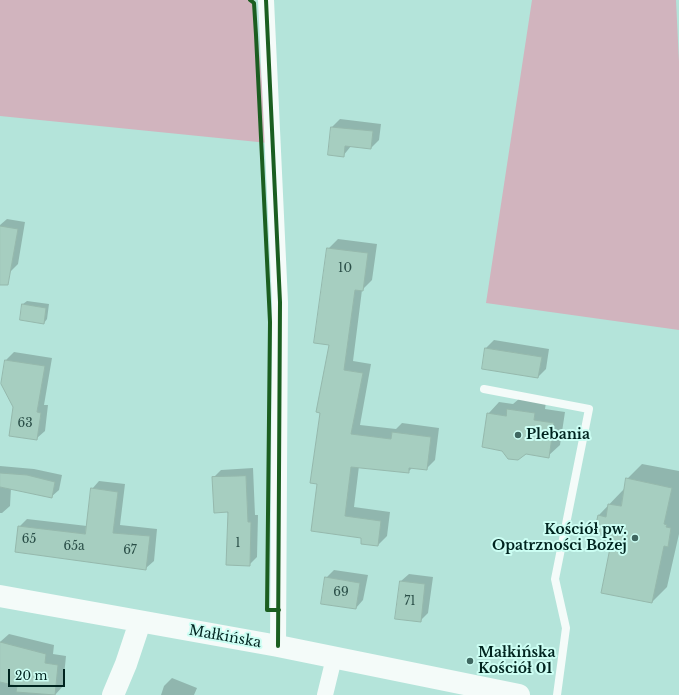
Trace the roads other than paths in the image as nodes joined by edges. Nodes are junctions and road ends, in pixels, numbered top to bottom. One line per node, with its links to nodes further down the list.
1 (266, 0): 5 (street)
2 (484, 389): 10 (lane)
3 (0, 596): 4 (main road, Małkińska)
4 (140, 622): 5 (main road, Małkińska); 7 (main road)
5 (278, 646): 6 (main road, Małkińska)
6 (334, 658): 8 (street); 9 (main road, Małkińska)
7 (113, 695)
8 (325, 695)
9 (519, 695)
10 (558, 695)

